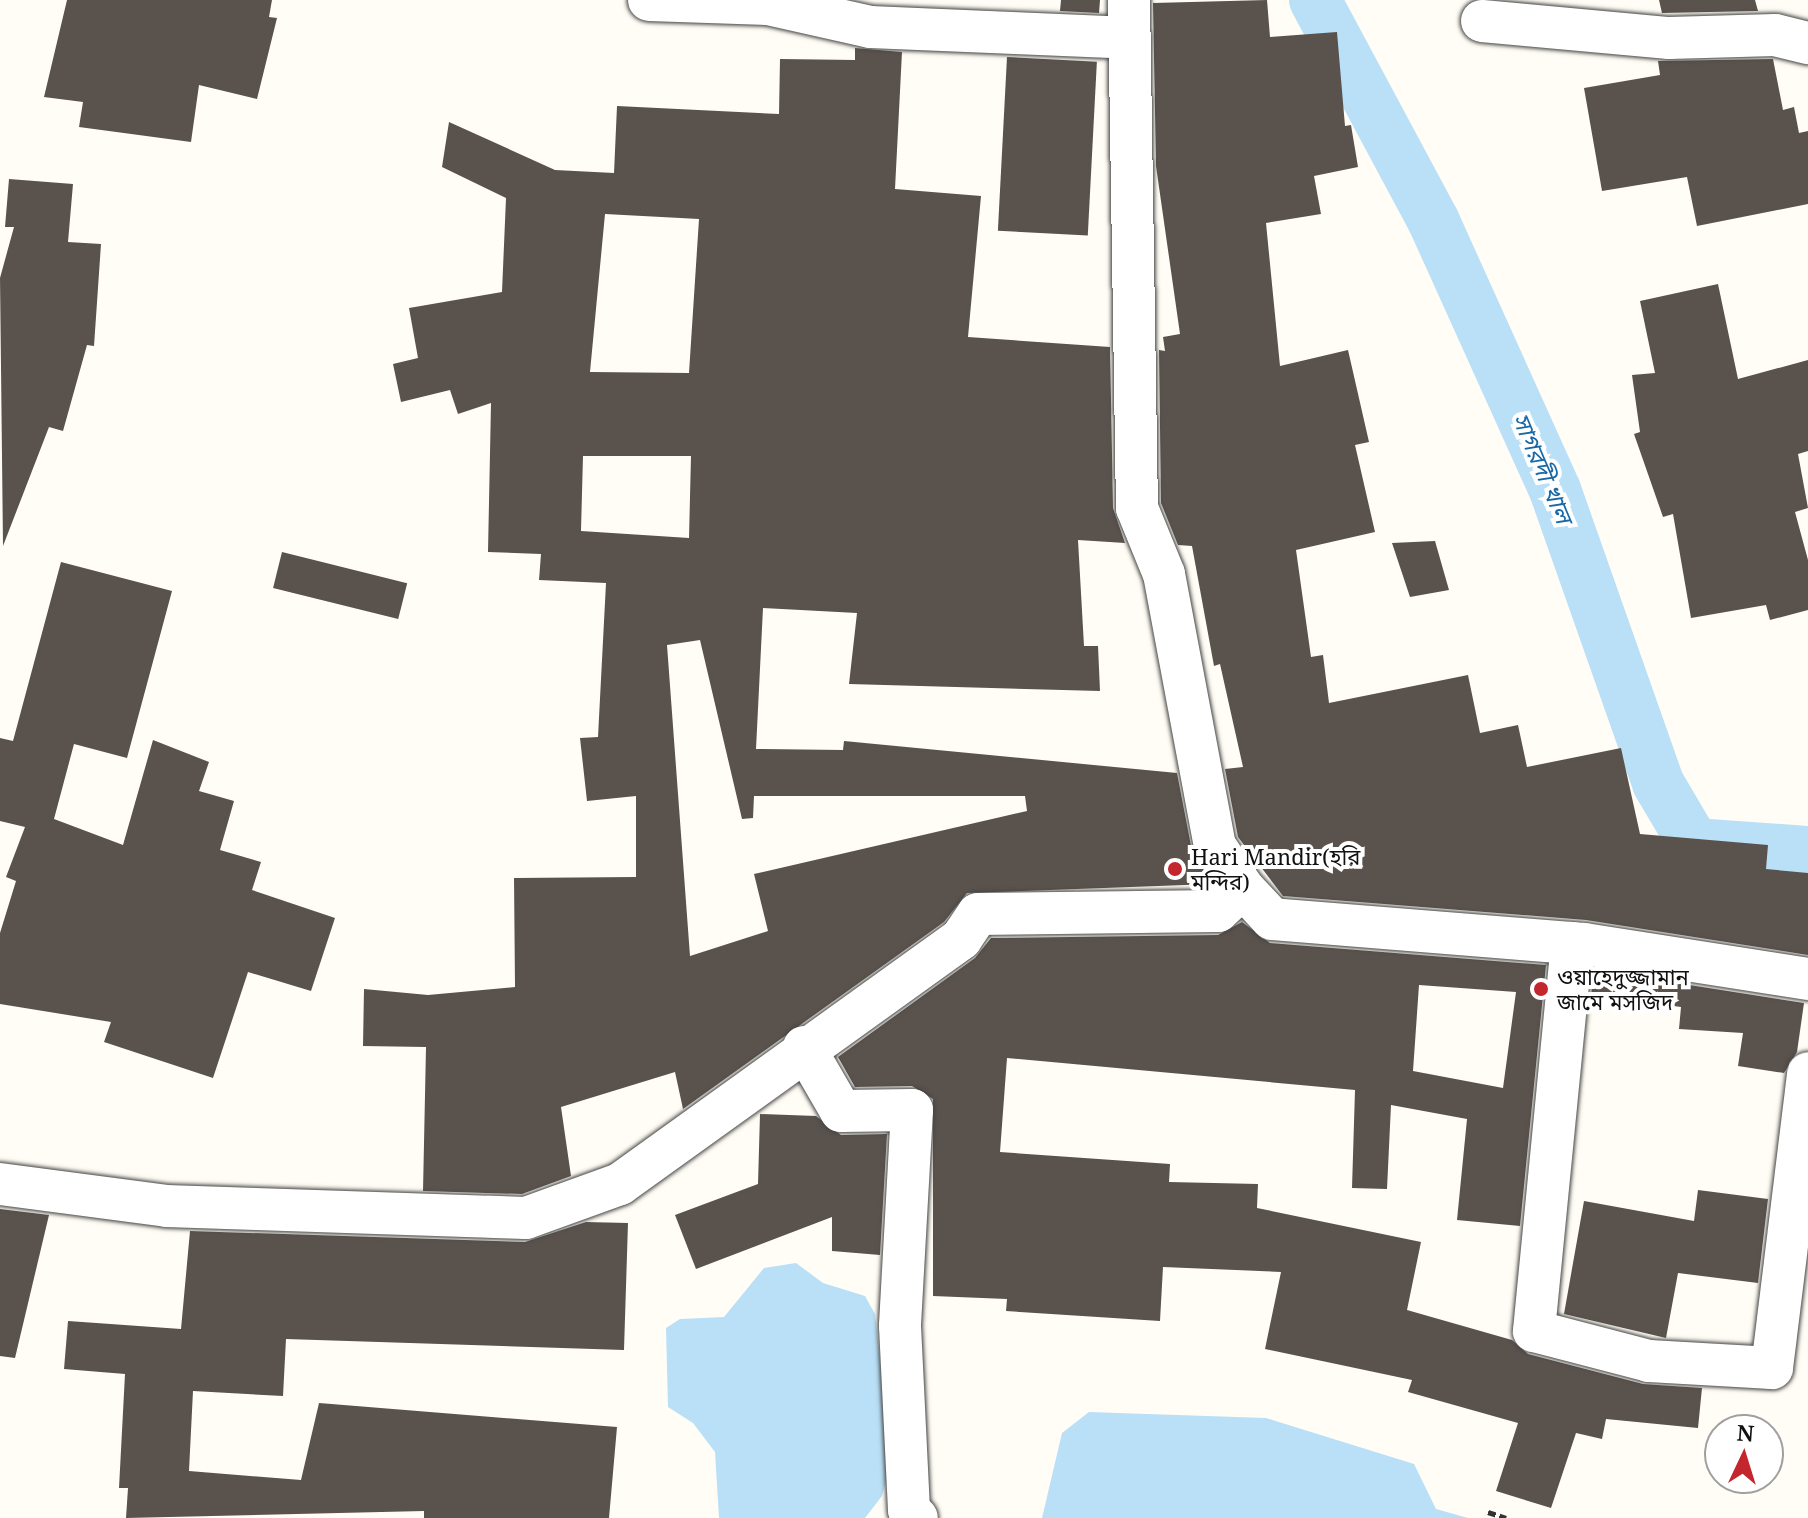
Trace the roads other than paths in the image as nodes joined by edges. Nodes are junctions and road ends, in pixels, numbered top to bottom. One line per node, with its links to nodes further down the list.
1 (649, 0): 2 (street)
2 (1130, 19): 5 (street)
3 (1482, 21): 4 (street)
4 (1808, 43)
5 (1243, 888): 6 (street); 8 (street)
6 (1572, 943): 7 (street); 9 (street)
7 (1808, 979)
8 (804, 1047): 10 (street); 11 (street)
9 (1808, 1073)
10 (0, 1184)
11 (917, 1518)

